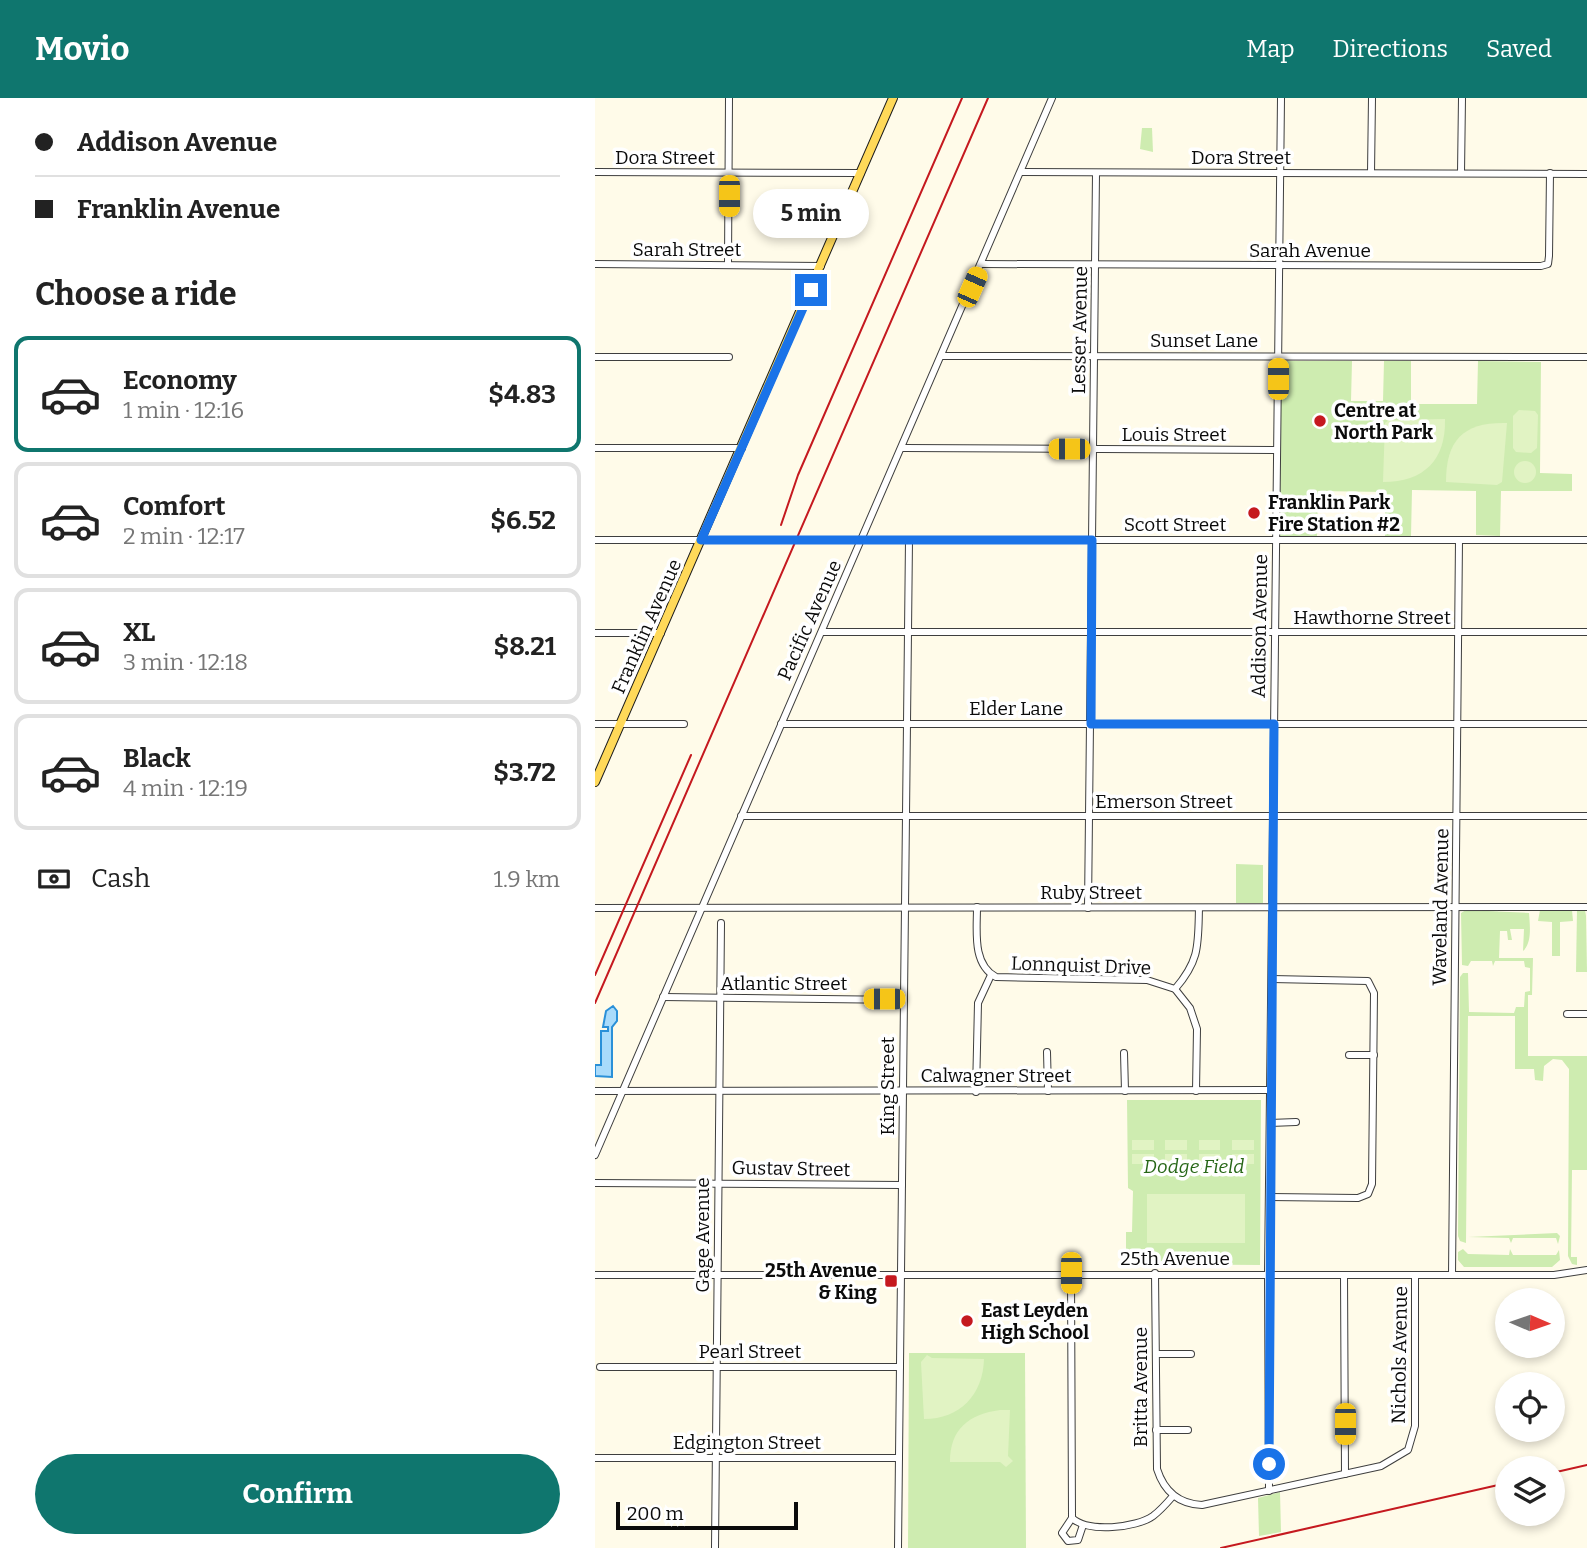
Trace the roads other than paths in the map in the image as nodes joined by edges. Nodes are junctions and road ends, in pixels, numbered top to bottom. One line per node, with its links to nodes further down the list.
1 (729, 98): 9 (street)
2 (894, 98): 10 (main road, Franklin Avenue)
3 (1052, 98): 8 (street, Pacific Avenue)
4 (1280, 98): 12 (street, Addison Avenue)
5 (1372, 98): 13 (street)
6 (1462, 98): 14 (street)
7 (595, 172): 9 (street, Dora Street)
8 (1021, 172): 11 (street, Dora Street); 19 (street, Pacific Avenue)
9 (729, 173): 10 (street, Dora Street); 18 (street)
10 (861, 173): 21 (main road, Franklin Avenue)
11 (1096, 173): 12 (street, Dora Street); 22 (street, Lesser Avenue)
12 (1280, 173): 13 (street, Dora Street); 20 (street, Addison Avenue)
13 (1371, 173): 14 (street, Dora Street)
14 (1461, 173): 15 (street, Dora Street)
15 (1551, 173): 16 (street, Dora Street); 20 (street, Sarah Avenue)
16 (1587, 174)
17 (595, 264): 18 (street, Sarah Street)
18 (728, 264): 21 (street, Sarah Street)
19 (982, 264): 22 (street, Sarah Avenue); 23 (street, Pacific Avenue)
20 (1279, 265): 22 (street, Sarah Avenue); 25 (street, Addison Avenue)
21 (821, 266): 30 (main road, Franklin Avenue)
22 (1096, 266): 24 (street, Lesser Avenue)
23 (941, 355): 24 (street, Sunset Lane); 31 (street, Pacific Avenue)
24 (1094, 356): 25 (street, Sunset Lane); 32 (street, Lesser Avenue)
25 (1278, 356): 28 (street, Sunset Lane); 33 (street, Addison Avenue)
26 (595, 357): 27 (street)
27 (729, 357)
28 (1587, 357)
29 (595, 448): 30 (street)
30 (742, 448): 35 (main road, Franklin Avenue)
31 (903, 448): 32 (street, Louis Street); 36 (street, Pacific Avenue)
32 (1093, 449): 33 (street, Louis Street); 38 (street, Lesser Avenue)
33 (1277, 450): 39 (street, Addison Avenue)
34 (595, 540): 35 (street, Scott Street)
35 (701, 540): 36 (street, Scott Street); 48 (main road, Franklin Avenue)
36 (862, 540): 37 (street, Scott Street); 42 (street, Pacific Avenue)
37 (909, 540): 38 (street, Scott Street); 43 (street, King Street)
38 (1092, 540): 39 (street, Scott Street); 44 (street, Lesser Avenue)
39 (1276, 540): 40 (street, Scott Street); 49 (street, Addison Avenue)
40 (1459, 540): 41 (street, Scott Street); 45 (street, Waveland Avenue)
41 (1587, 540)
42 (822, 632): 43 (street, Hawthorne Street); 53 (street, Pacific Avenue)
43 (908, 632): 44 (street, Hawthorne Street); 54 (street, King Street)
44 (1092, 632): 49 (street, Hawthorne Street); 55 (street, Lesser Avenue)
45 (1458, 632): 46 (street, Hawthorne Street); 49 (street, Hawthorne Street); 57 (street, Waveland Avenue)
46 (1587, 632)
47 (595, 633): 48 (street)
48 (661, 633): 51 (main road, Franklin Avenue)
49 (1275, 633): 56 (street, Addison Avenue)
50 (595, 724): 51 (street)
51 (620, 724): 52 (street); 59 (main road, Franklin Avenue)
52 (684, 724)
53 (781, 724): 54 (street, Elder Lane); 60 (street, Pacific Avenue)
54 (907, 724): 55 (street, Elder Lane); 61 (street, King Street)
55 (1091, 724): 56 (street, Elder Lane); 62 (street, Lesser Avenue)
56 (1274, 724): 57 (street, Elder Lane); 65 (street, Addison Avenue)
57 (1458, 724): 58 (street, Elder Lane); 63 (street, Waveland Avenue)
58 (1587, 724)
59 (595, 782)
60 (741, 816): 61 (street, Emerson Street); 70 (street, Pacific Avenue)
61 (906, 816): 62 (street, Emerson Street); 66 (street, King Street)
62 (1090, 816): 65 (street, Emerson Street); 72 (street, Lesser Avenue)
63 (1457, 816): 64 (street, Emerson Street); 65 (street, Emerson Street); 67 (street, Waveland Avenue)
64 (1587, 816)
65 (1273, 817): 74 (street, Addison Avenue)
66 (905, 907): 70 (street, Ruby Street); 71 (street, Ruby Street); 81 (street, King Street)
67 (1456, 907): 68 (street, Ruby Street); 74 (street, Ruby Street); 113 (street, Waveland Avenue)
68 (1587, 907)
69 (595, 908): 70 (street, Ruby Street)
70 (703, 908): 79 (street, Pacific Avenue)
71 (977, 908): 72 (street, Ruby Street); 76 (street, Lonnquist Drive)
72 (1088, 908): 73 (street, Ruby Street)
73 (1199, 908): 74 (street, Ruby Street); 78 (street)
74 (1272, 908): 77 (street, Addison Avenue)
75 (720, 923): 80 (street, Gage Avenue)
76 (991, 975): 78 (street, Lonnquist Drive); 96 (street)
77 (1272, 979): 87 (street); 88 (street, Addison Avenue)
78 (1175, 989): 95 (street, Lonnquist Drive)
79 (663, 998): 80 (street, Atlantic Street); 90 (street, Pacific Avenue)
80 (720, 999): 81 (street, Atlantic Street); 91 (street, Gage Avenue)
81 (904, 999): 92 (street, King Street)
82 (1567, 1014): 83 (street)
83 (1587, 1014)
84 (1047, 1052): 93 (street)
85 (1124, 1053): 94 (street)
86 (1349, 1055): 87 (street)
87 (1374, 1055): 103 (street)
88 (1270, 1090): 95 (street, Calwagner Street); 98 (street, Addison Avenue)
89 (595, 1091): 90 (street, Calwagner Street)
90 (624, 1091): 91 (street, Calwagner Street); 99 (street, Pacific Avenue)
91 (719, 1091): 92 (street, Calwagner Street); 101 (street, Gage Avenue)
92 (903, 1091): 96 (street, Calwagner Street); 102 (street, King Street)
93 (1048, 1091): 94 (street, Calwagner Street); 96 (street, Calwagner Street)
94 (1125, 1091): 95 (street, Calwagner Street)
95 (1196, 1091)
96 (976, 1092)
97 (1296, 1122): 98 (street)
98 (1270, 1123): 103 (street, Addison Avenue)
99 (595, 1155)
100 (595, 1183): 101 (street, Gustav Street)
101 (719, 1183): 102 (street, Gustav Street); 110 (street, Gage Avenue)
102 (902, 1185): 107 (street, King Street)
103 (1269, 1197): 108 (street, Addison Avenue)
104 (1587, 1270): 113 (street, 25th Avenue)
105 (1071, 1273): 106 (street, 25th Avenue); 107 (street, 25th Avenue); 126 (street)
106 (1155, 1273): 108 (street, 25th Avenue); 114 (street, Britta Avenue)
107 (901, 1274): 110 (street, 25th Avenue); 118 (street, King Street)
108 (1268, 1274): 111 (street, 25th Avenue); 125 (street, Addison Avenue)
109 (595, 1275): 110 (street, 25th Avenue)
110 (718, 1275): 117 (street, Gage Avenue)
111 (1344, 1275): 112 (street, 25th Avenue); 124 (street)
112 (1415, 1275): 113 (street, 25th Avenue); 124 (street, Nichols Avenue)
113 (1452, 1275)
114 (1156, 1354): 115 (street); 119 (street, Britta Avenue)
115 (1191, 1354)
116 (600, 1367): 117 (street, Pearl Street)
117 (717, 1367): 118 (street, Pearl Street); 122 (street, Gage Avenue)
118 (900, 1367): 123 (street, King Street)
119 (1156, 1430): 120 (street); 126 (street, Britta Avenue)
120 (1188, 1430)
121 (595, 1458): 122 (street, Edgington Street)
122 (716, 1458): 123 (street, Edgington Street); 127 (street, Gage Avenue)
123 (899, 1458): 128 (street, King Street)
124 (1345, 1474): 125 (street, Nichols Avenue)
125 (1269, 1491): 126 (street, Nichols Avenue)
126 (1173, 1496)
127 (715, 1548)
128 (898, 1548)

